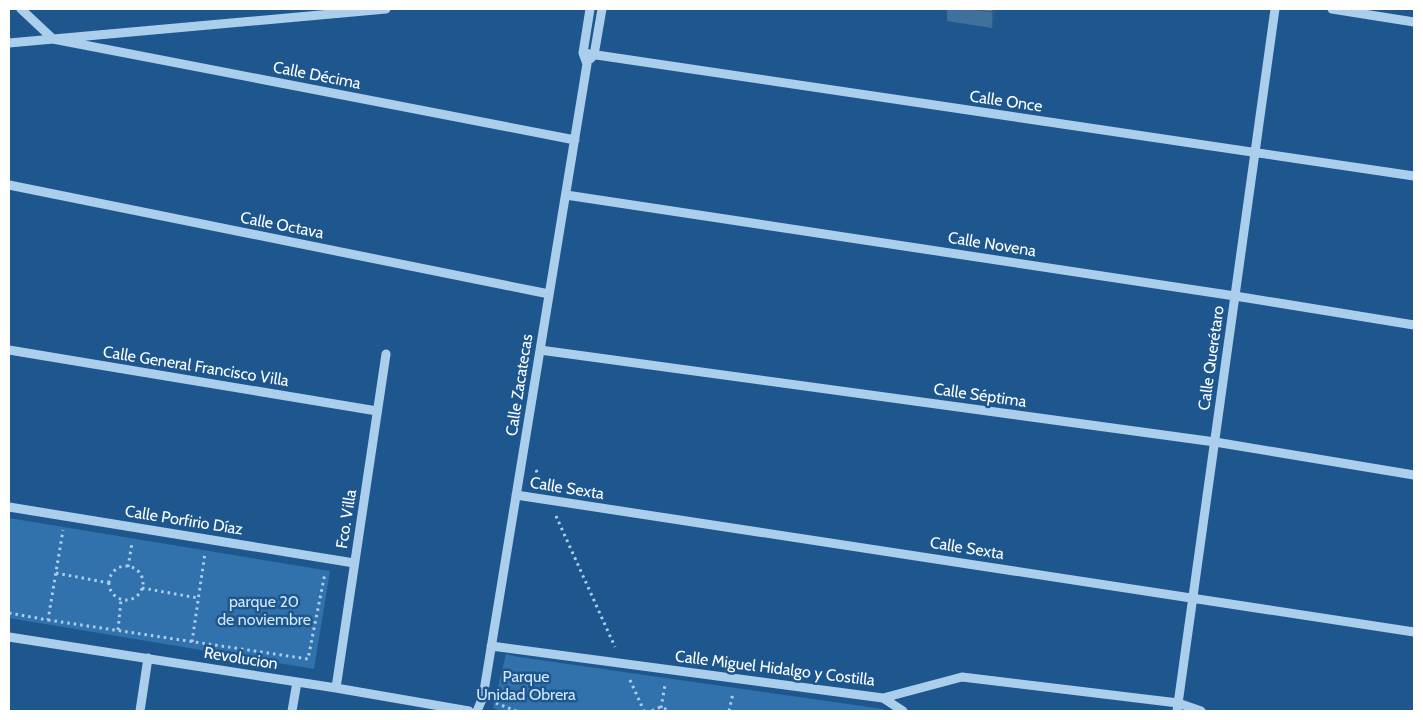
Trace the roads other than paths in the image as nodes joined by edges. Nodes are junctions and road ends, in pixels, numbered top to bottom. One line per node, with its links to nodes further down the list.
1 (21, 9): 8 (street)
2 (386, 9): 8 (street)
3 (590, 9): 10 (street, Calle Zacatecas)
4 (602, 9): 11 (street, Calle Zacatecas)
5 (1276, 9): 14 (street, Calle Querétaro)
6 (1332, 9): 7 (street)
7 (1414, 22)
8 (53, 39): 9 (street); 13 (street, Calle Décima)
9 (9, 43)
10 (584, 53): 11 (street, Calle Once); 12 (street, Calle Zacatecas)
11 (594, 54): 12 (street, Calle Zacatecas); 14 (street, Calle Once)
12 (587, 64): 13 (street, Calle Zacatecas)
13 (575, 140): 17 (street, Calle Zacatecas)
14 (1255, 153): 15 (street, Calle Once); 19 (street, Calle Querétaro)
15 (1414, 176)
16 (9, 185): 18 (street, Calle Octava)
17 (566, 195): 18 (street, Calle Zacatecas); 19 (street, Calle Novena)
18 (549, 294): 22 (street, Calle Zacatecas)
19 (1235, 296): 20 (street, Calle Novena); 25 (street, Calle Querétaro)
20 (1414, 325)
21 (9, 350): 24 (street, Calle General Francisco Villa)
22 (540, 350): 25 (street, Calle Séptima); 27 (street, Calle Zacatecas)
23 (386, 354): 24 (street, Fco. Villa)
24 (377, 411): 29 (street, Fco. Villa)
25 (1215, 442): 26 (street, Calle Séptima); 30 (street, Calle Querétaro)
26 (1414, 475)
27 (516, 495): 30 (street, Calle Sexta); 33 (street, Calle Zacatecas)
28 (9, 507): 29 (street, Calle Porfirio Díaz)
29 (354, 563): 36 (street, Fco. Villa)
30 (1192, 597): 31 (street, Calle Sexta); 38 (street, Calle Querétaro)
31 (1414, 632)
32 (9, 637): 34 (street, Revolucion)
33 (491, 646): 37 (street, Calle Miguel Hidalgo y Costilla); 42 (street, Calle Zacatecas)
34 (148, 658): 35 (street, Revolucion); 39 (street)
35 (297, 682): 36 (street, Revolucion); 40 (street)
36 (336, 688): 41 (street, Revolucion)
37 (884, 698): 38 (street, Calle Miguel Hidalgo y Costilla); 43 (street)
38 (1177, 707): 44 (street, Calle Miguel Hidalgo y Costilla)
39 (140, 711)
40 (292, 711)
41 (469, 711)
42 (477, 711)
43 (903, 711)
44 (1201, 711)

